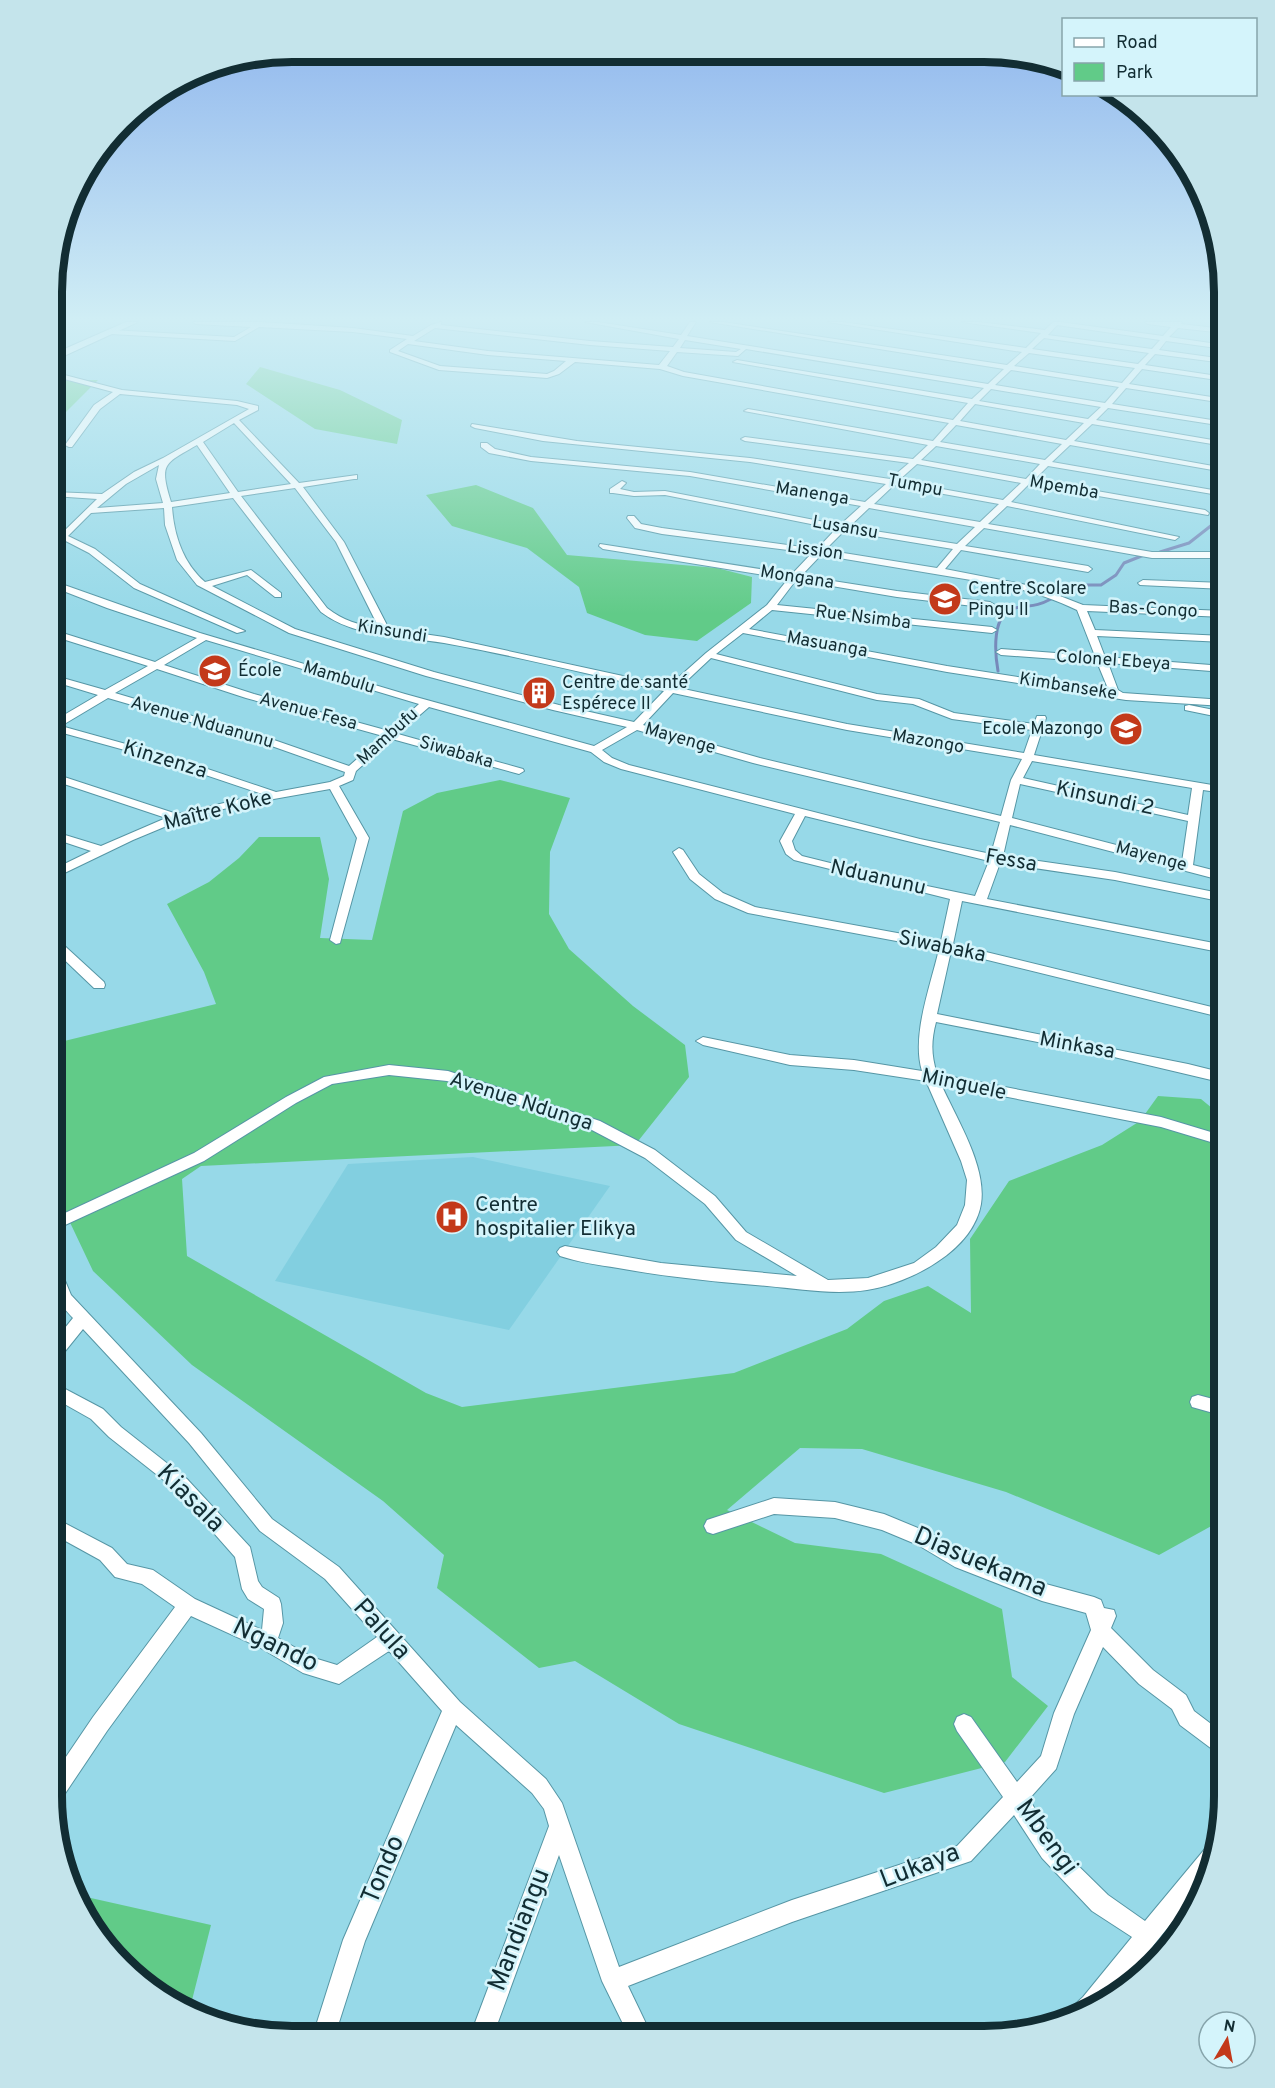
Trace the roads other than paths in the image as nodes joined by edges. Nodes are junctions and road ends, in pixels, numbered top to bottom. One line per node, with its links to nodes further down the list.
1 (88, 419): 17 (street)
2 (799, 419): 14 (street)
3 (946, 419): 8 (street)
4 (1067, 419): 10 (street)
5 (1091, 419): 10 (street)
6 (1196, 419): 9 (street)
7 (236, 421): 13 (street); 27 (street)
8 (955, 421): 14 (street); 15 (street)
9 (1214, 422)
10 (1087, 423): 15 (street); 16 (street)
11 (475, 426): 24 (street, Tumpu)
12 (745, 439): 20 (street, Mpemba)
13 (198, 440): 19 (street); 29 (street, Kinsundi)
14 (936, 442): 20 (street); 21 (street)
15 (1068, 442): 21 (street); 22 (street)
16 (1214, 442)
17 (69, 445)
18 (484, 445): 33 (street, Manenga)
19 (166, 460): 31 (street); 34 (street, Mayenge)
20 (914, 462): 24 (street); 25 (street, Mpemba)
21 (1048, 462): 25 (street); 28 (street)
22 (1214, 468)
23 (354, 477): 27 (street)
24 (893, 481): 32 (street, Tumpu); 33 (street)
25 (1027, 482): 32 (street); 36 (street, Mpemba)
26 (622, 483): 39 (street, Lusansu)
27 (297, 485): 29 (street); 62 (street)
28 (1214, 492)
29 (235, 494): 34 (street); 62 (street, Kinsundi)
30 (62, 495): 31 (street)
31 (105, 497): 35 (street)
32 (1005, 503): 38 (street); 41 (street, Tumpu)
33 (869, 504): 38 (street, Manenga); 39 (street)
34 (168, 505): 35 (street); 51 (street, Mayenge)
35 (89, 511): 40 (street)
36 (1205, 513)
37 (631, 518): 45 (street, Lission)
38 (983, 524): 44 (street); 46 (street, Manenga)
39 (843, 528): 44 (street, Lusansu); 45 (street)
40 (62, 532)
41 (1176, 537)
42 (62, 538): 61 (street)
43 (603, 546): 49 (street, Mongana)
44 (960, 546): 47 (street, Lusansu); 48 (street)
45 (820, 552): 48 (street, Lission); 49 (street)
46 (1214, 555)
47 (1088, 569)
48 (939, 571): 57 (street, Lission)
49 (794, 577): 55 (street, Mongana); 56 (street)
50 (1143, 583): 52 (street)
51 (205, 585): 54 (street); 82 (street, Mayenge)
52 (1214, 586)
53 (62, 588): 65 (street, Mambulu)
54 (278, 595)
55 (990, 605)
56 (770, 607): 59 (street); 60 (street, Rue Nsimba)
57 (1082, 608): 58 (street, Bas-Congo); 63 (street)
58 (1214, 614)
59 (741, 630): 68 (street); 70 (street, Masuanga)
60 (992, 630)
61 (240, 631)
62 (385, 631): 74 (street, Kinsundi)
63 (1093, 633): 66 (street); 69 (street)
64 (62, 636): 71 (street, Avenue Fesa)
65 (205, 637): 71 (street); 79 (street, Mambulu)
66 (1214, 639)
67 (1001, 652): 69 (street, Colonel Ebeya)
68 (709, 655): 74 (street); 86 (street, Mazongo)
69 (1102, 661): 72 (street, Colonel Ebeya); 76 (street)
70 (912, 662): 76 (street, Kimbanseke)
71 (158, 666): 75 (street); 84 (street, Avenue Fesa)
72 (1214, 668)
73 (62, 681): 75 (street, Avenue Nduanunu)
74 (670, 690): 82 (street); 86 (street, Mazongo)
75 (103, 694): 81 (street); 87 (street, Avenue Nduanunu)
76 (1119, 695): 77 (street, Kimbanseke)
77 (1143, 699): 78 (street, Kimbanseke); 80 (street)
78 (1214, 703)
79 (426, 704): 84 (street, Mambufu); 85 (street, Mambulu)
80 (1214, 713)
81 (62, 721)
82 (636, 726): 85 (street); 98 (street, Mayenge)
83 (62, 730): 94 (street, Kinzenza)
84 (393, 735): 87 (street, Mambufu); 88 (street, Siwabaka)
85 (596, 750): 95 (street)
86 (1028, 758): 90 (street); 92 (street, Mazongo)
87 (351, 770): 91 (street, Maître Koke)
88 (519, 771)
89 (62, 779): 96 (street)
90 (1016, 780): 97 (street, Kinsundi 2); 98 (street)
91 (333, 785): 94 (street, Maître Koke); 109 (street)
92 (1198, 786): 93 (street, Mazongo); 97 (street)
93 (1214, 788)
94 (277, 796): 96 (street, Maître Koke)
95 (801, 813): 102 (street, Fessa); 106 (street, Nduanunu)
96 (177, 818): 100 (street, Maître Koke)
97 (1193, 819): 103 (street)
98 (1006, 821): 102 (street); 103 (street, Mayenge)
99 (62, 837): 100 (street)
100 (101, 850): 104 (street, Maître Koke)
101 (679, 852): 110 (street, Siwabaka)
102 (996, 859): 107 (street, Fessa); 108 (street)
103 (1187, 867): 105 (street, Mayenge)
104 (62, 870)
105 (1214, 874)
106 (957, 896): 108 (street, Nduanunu); 110 (street)
107 (1214, 896)
108 (980, 900): 111 (street, Nduanunu)
109 (336, 940)
110 (946, 946): 114 (street, Siwabaka); 115 (street)
111 (1214, 947)
112 (62, 950): 113 (street)
113 (99, 985)
114 (1214, 1012)
115 (930, 1017): 117 (street, Minkasa); 118 (street)
116 (703, 1041): 118 (street, Minguele)
117 (1214, 1075)
118 (931, 1077): 119 (street, Minguele); 122 (street)
119 (1214, 1138)
120 (62, 1220): 122 (street, Avenue Ndunga)
121 (565, 1252): 122 (street)
122 (826, 1286)
123 (62, 1293): 124 (street, Palula)
124 (83, 1318): 125 (street); 133 (street, Palula)
125 (62, 1343)
126 (62, 1395): 134 (street, Kiasala)
127 (1198, 1402): 128 (street)
128 (1214, 1406)
129 (713, 1526): 132 (street, Diasuekama)
130 (62, 1530): 131 (street, Ngando)
131 (188, 1605): 134 (street, Ngando); 138 (street)
132 (1104, 1623): 137 (street, Diasuekama); 139 (street, Lukaya)
133 (389, 1640): 134 (street, Ngando); 135 (street, Palula)
134 (266, 1641)
135 (453, 1709): 140 (street, Palula); 145 (street, Tondo)
136 (964, 1724): 139 (street, Mbengi)
137 (1214, 1737)
138 (62, 1781)
139 (1016, 1798): 142 (street, Mbengi); 143 (street, Lukaya)
140 (560, 1825): 143 (street, Palula); 146 (street, Mandiangu)
141 (1202, 1868): 142 (street)
142 (1146, 1934): 144 (street)
143 (613, 1981): 147 (street, Palula)
144 (1099, 1995)
145 (327, 2026)
146 (485, 2026)
147 (636, 2026)

